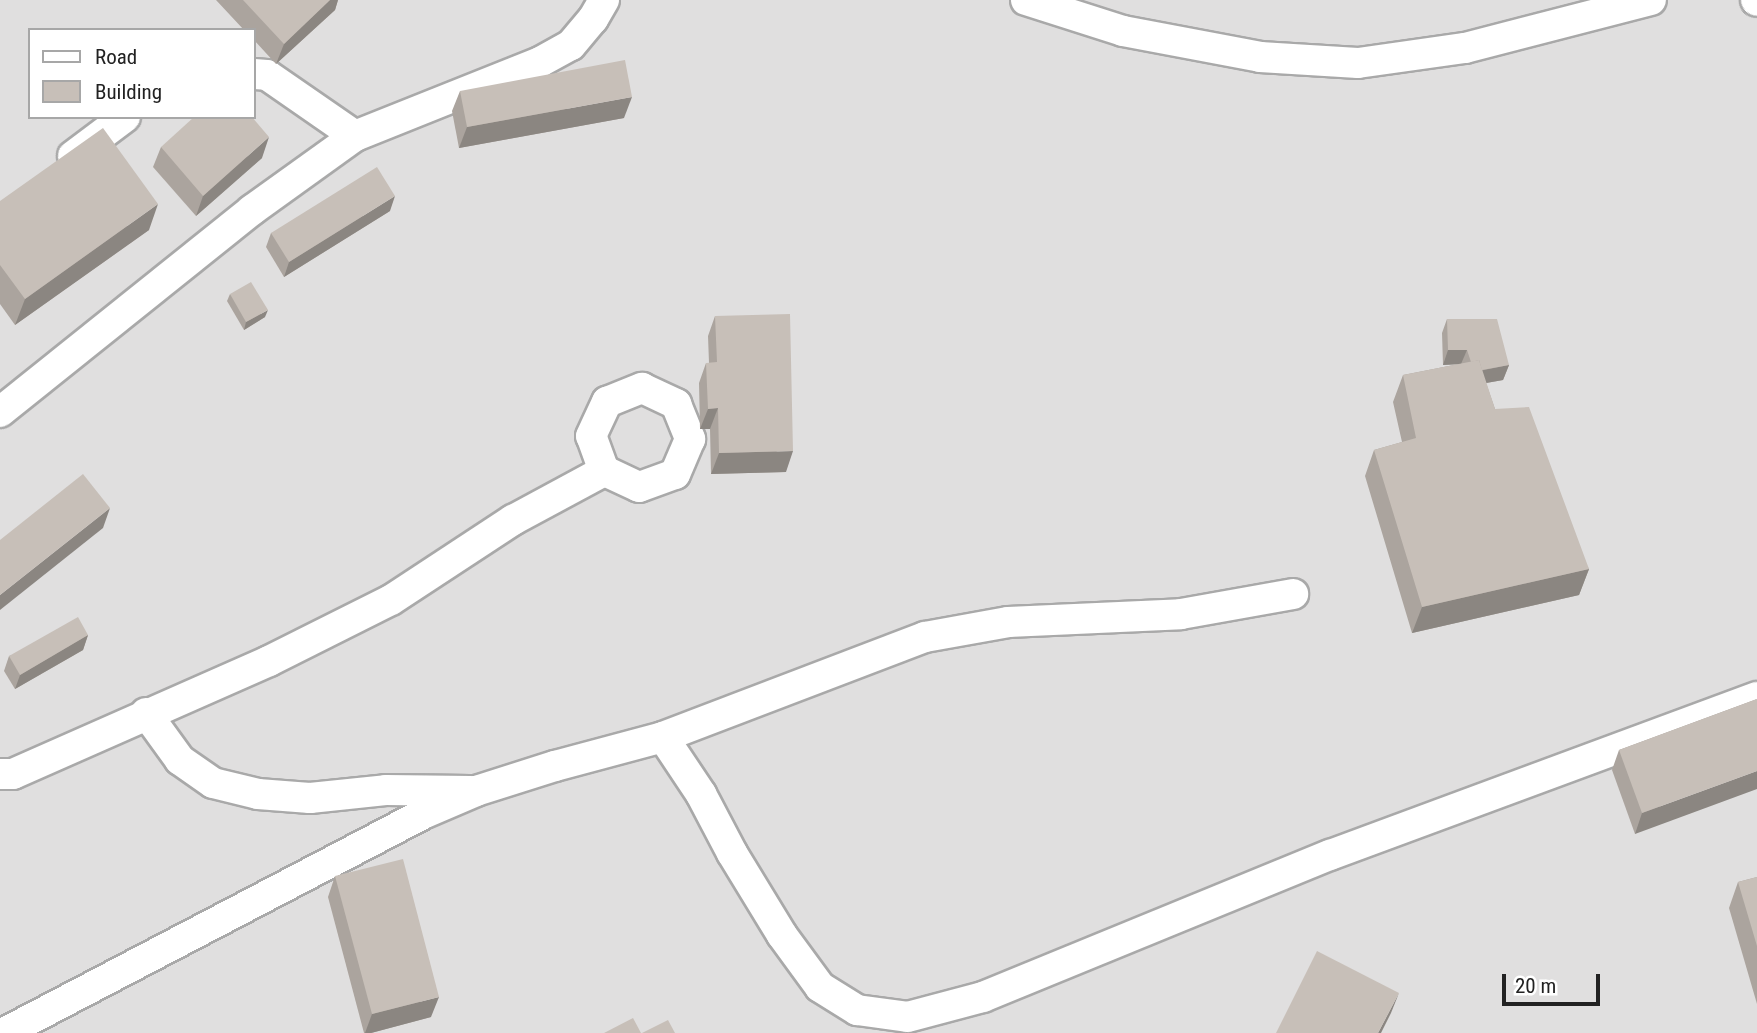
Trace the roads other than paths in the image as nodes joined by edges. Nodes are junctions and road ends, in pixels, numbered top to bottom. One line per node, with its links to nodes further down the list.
1 (604, 0): 6 (street)
2 (1026, 0): 3 (street)
3 (1651, 0)
4 (256, 74): 6 (street)
5 (122, 119): 7 (street)
6 (355, 136): 8 (street)
7 (55, 171)
8 (0, 412)
9 (604, 471): 12 (street)
10 (1293, 594): 13 (street)
11 (1757, 697): 13 (street)
12 (146, 713): 14 (street); 15 (street)
13 (663, 737): 15 (street)
14 (0, 774)
15 (476, 791): 16 (street)
16 (5, 1033)

